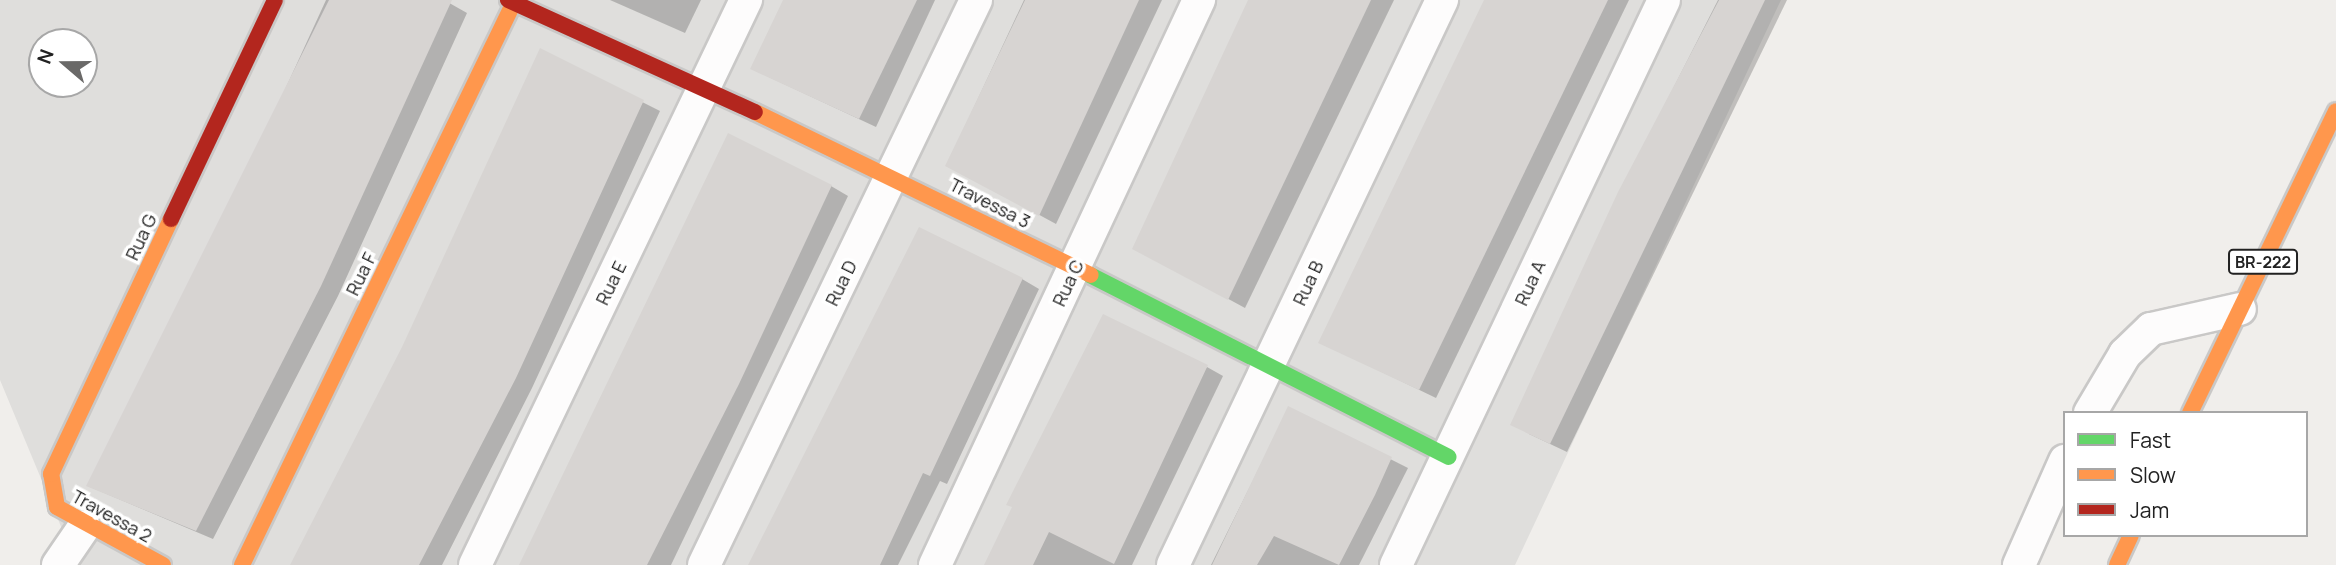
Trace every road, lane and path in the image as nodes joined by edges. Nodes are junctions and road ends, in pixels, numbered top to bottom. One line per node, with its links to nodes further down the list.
1 (275, 0): 18 (street, Rua G)
2 (746, 0): 8 (street, Rua E)
3 (976, 0): 10 (street, Rua D)
4 (1199, 0): 11 (street, Rua C)
5 (1442, 0): 13 (street, Rua B)
6 (1664, 0): 16 (street, Rua A)
7 (512, 1): 8 (street, Travessa 3); 23 (street, Rua F)
8 (704, 89): 10 (street, Travessa 3); 24 (street, Rua E)
9 (2336, 111): 12 (street, BR-222)
10 (892, 176): 11 (street, Travessa 3); 25 (street, Rua D)
11 (1076, 267): 13 (street, Travessa 3); 26 (street, Rua C)
12 (2240, 309): 14 (street); 15 (street, BR-222)
13 (1269, 365): 16 (street, Travessa 3); 27 (street, Rua B)
14 (2091, 411)
15 (2191, 411)
16 (1448, 457): 28 (street, Rua A)
17 (2063, 466): 29 (street)
18 (51, 492): 19 (street, Travessa 2)
19 (84, 527): 21 (street); 22 (street, Travessa 2)
20 (2130, 537): 30 (street)
21 (58, 565)
22 (163, 565)
23 (242, 565)
24 (475, 565)
25 (705, 565)
26 (935, 565)
27 (1173, 565)
28 (1396, 565)
29 (2019, 565)
30 (2117, 565)

